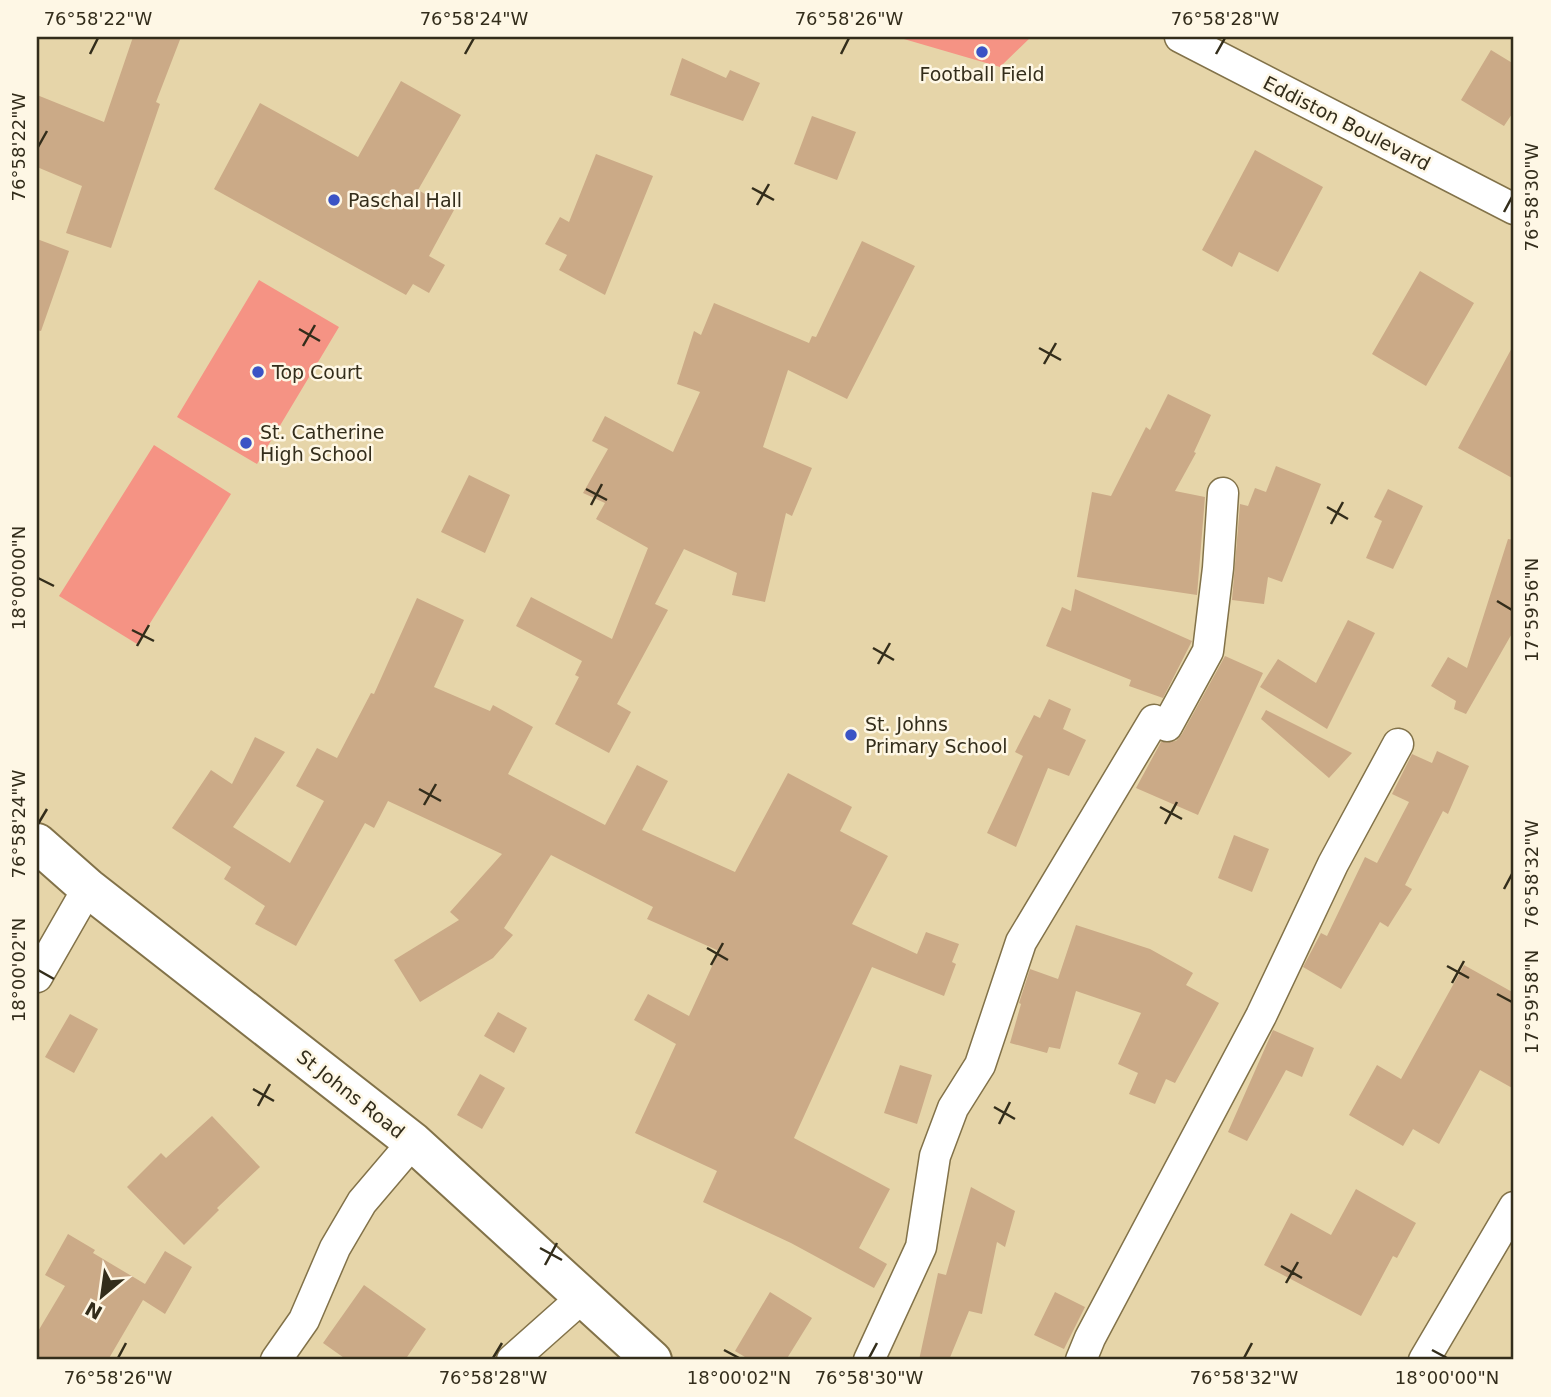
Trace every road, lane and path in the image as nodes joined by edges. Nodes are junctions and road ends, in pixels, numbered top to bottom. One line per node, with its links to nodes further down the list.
1 (1180, 37): 2 (street, Eddiston Boulevard)
2 (1514, 209)
3 (1223, 493): 14 (street)
4 (1398, 744): 15 (street)
5 (37, 843): 6 (main road, St Johns Road)
6 (88, 888): 7 (street); 8 (main road, St Johns Road)
7 (37, 977)
8 (412, 1142): 10 (main road, St Johns Road); 11 (street)
9 (1514, 1207): 16 (street)
10 (584, 1296): 12 (street); 13 (main road, St Johns Road)
11 (276, 1360)
12 (512, 1360)
13 (652, 1360)
14 (869, 1360)
15 (1081, 1360)
16 (1424, 1360)

